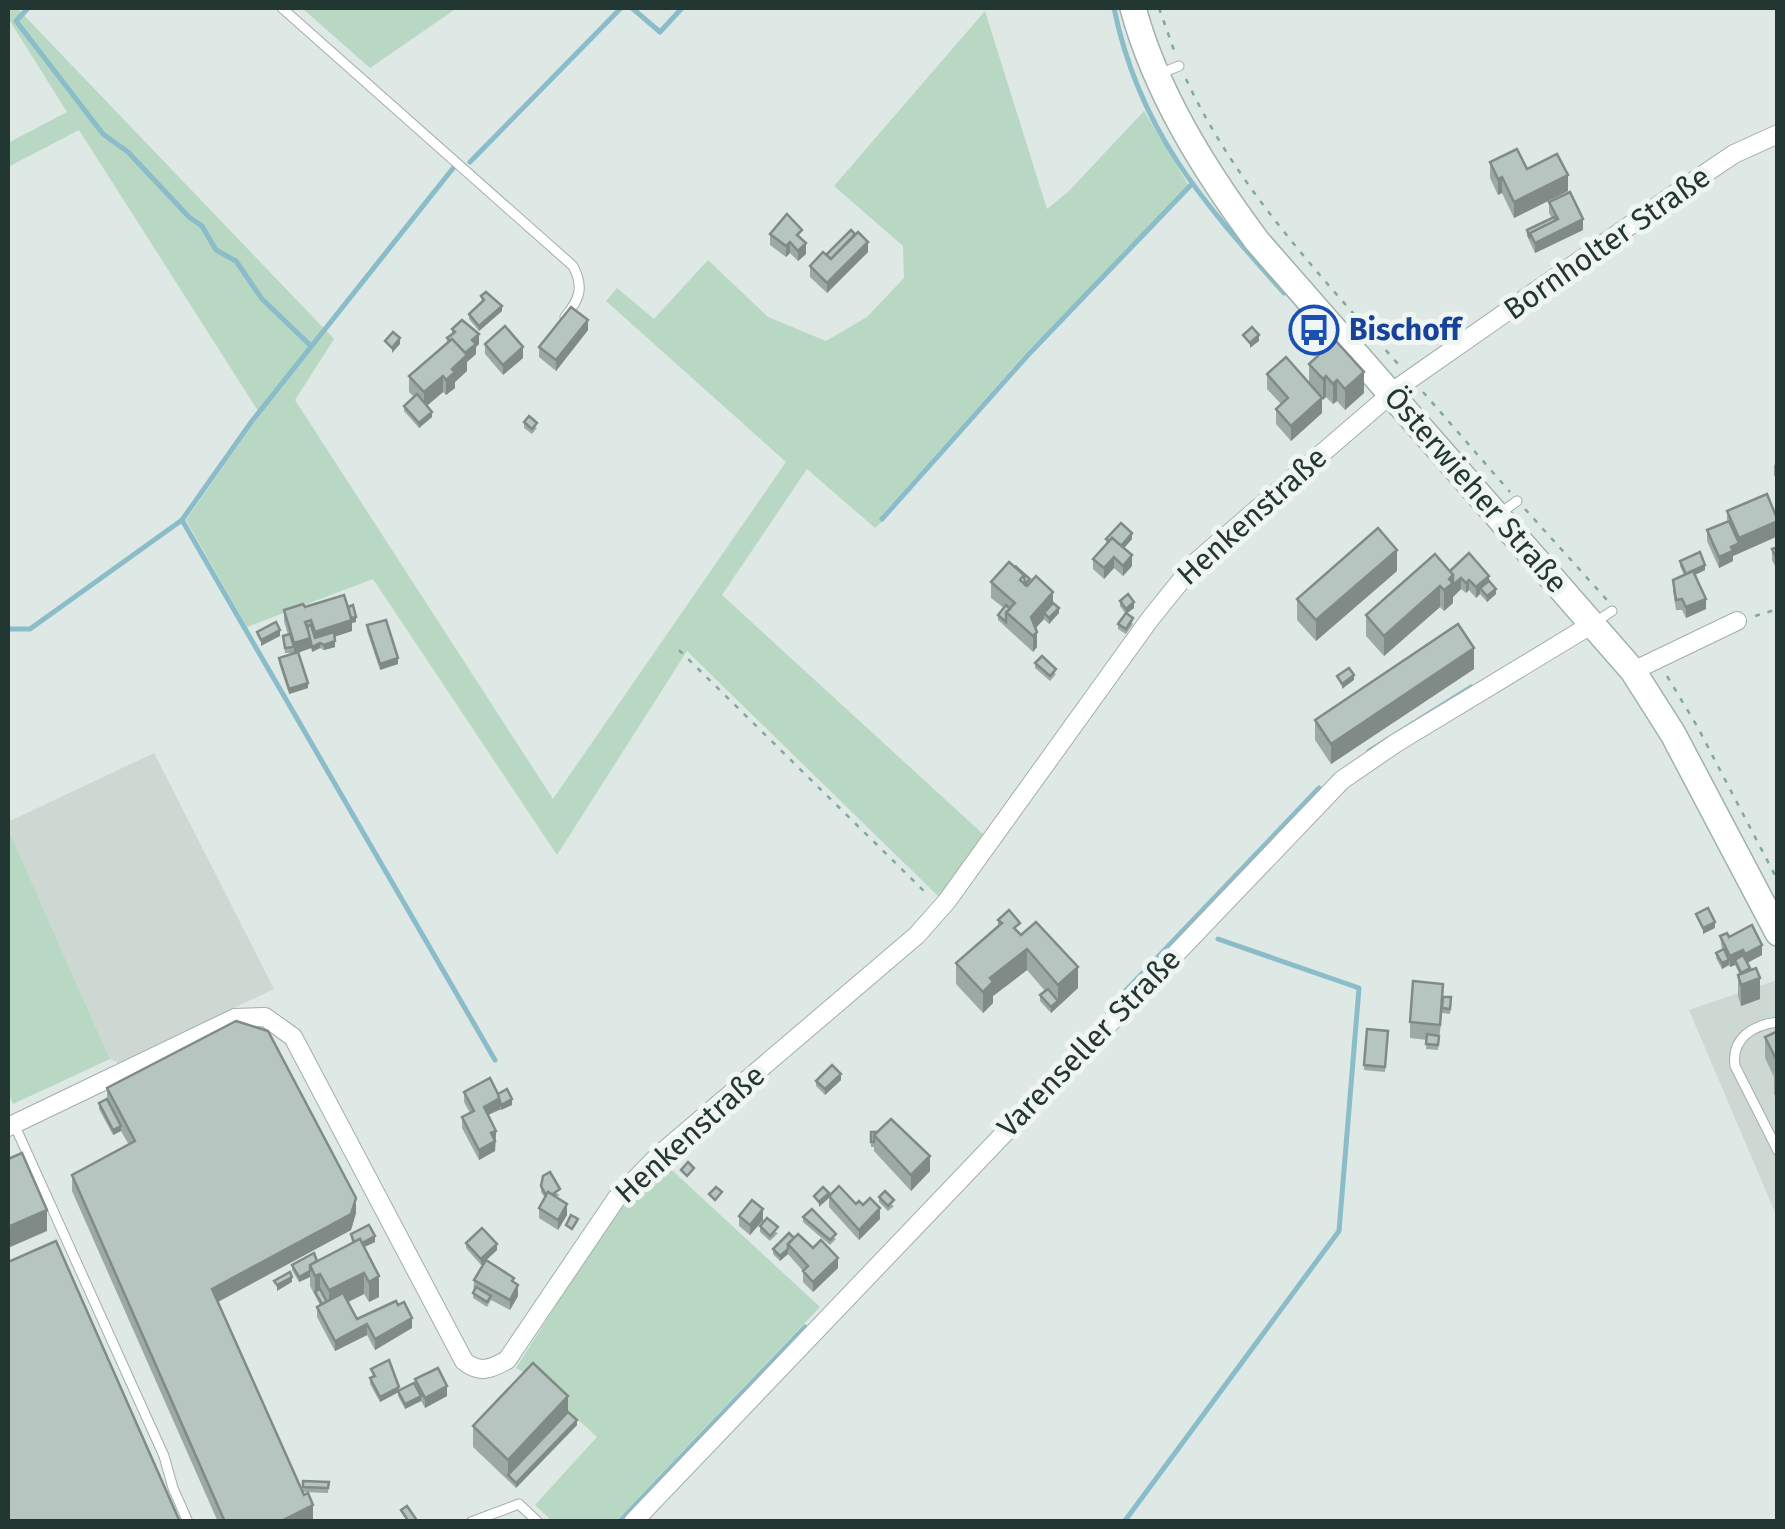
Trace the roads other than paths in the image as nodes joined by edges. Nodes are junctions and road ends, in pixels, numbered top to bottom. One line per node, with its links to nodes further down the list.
1 (282, 8): 4 (lane)
2 (1132, 8): 5 (street, Österwieher Straße)
3 (1778, 134): 5 (street, Bornholter Straße)
4 (556, 327)
5 (1402, 386): 6 (street, Österwieher Straße); 11 (street, Henkenstraße)
6 (1603, 617): 8 (street, Österwieher Straße); 17 (street, Varenseller Straße)
7 (1736, 621): 8 (street)
8 (1642, 666): 9 (street, Österwieher Straße)
9 (1778, 933)
10 (1778, 1022): 12 (lane)
11 (11, 1126): 14 (lane)
12 (1778, 1151)
13 (489, 1517): 15 (lane); 16 (lane)
14 (188, 1522)
15 (471, 1522)
16 (538, 1522)
17 (632, 1522)

